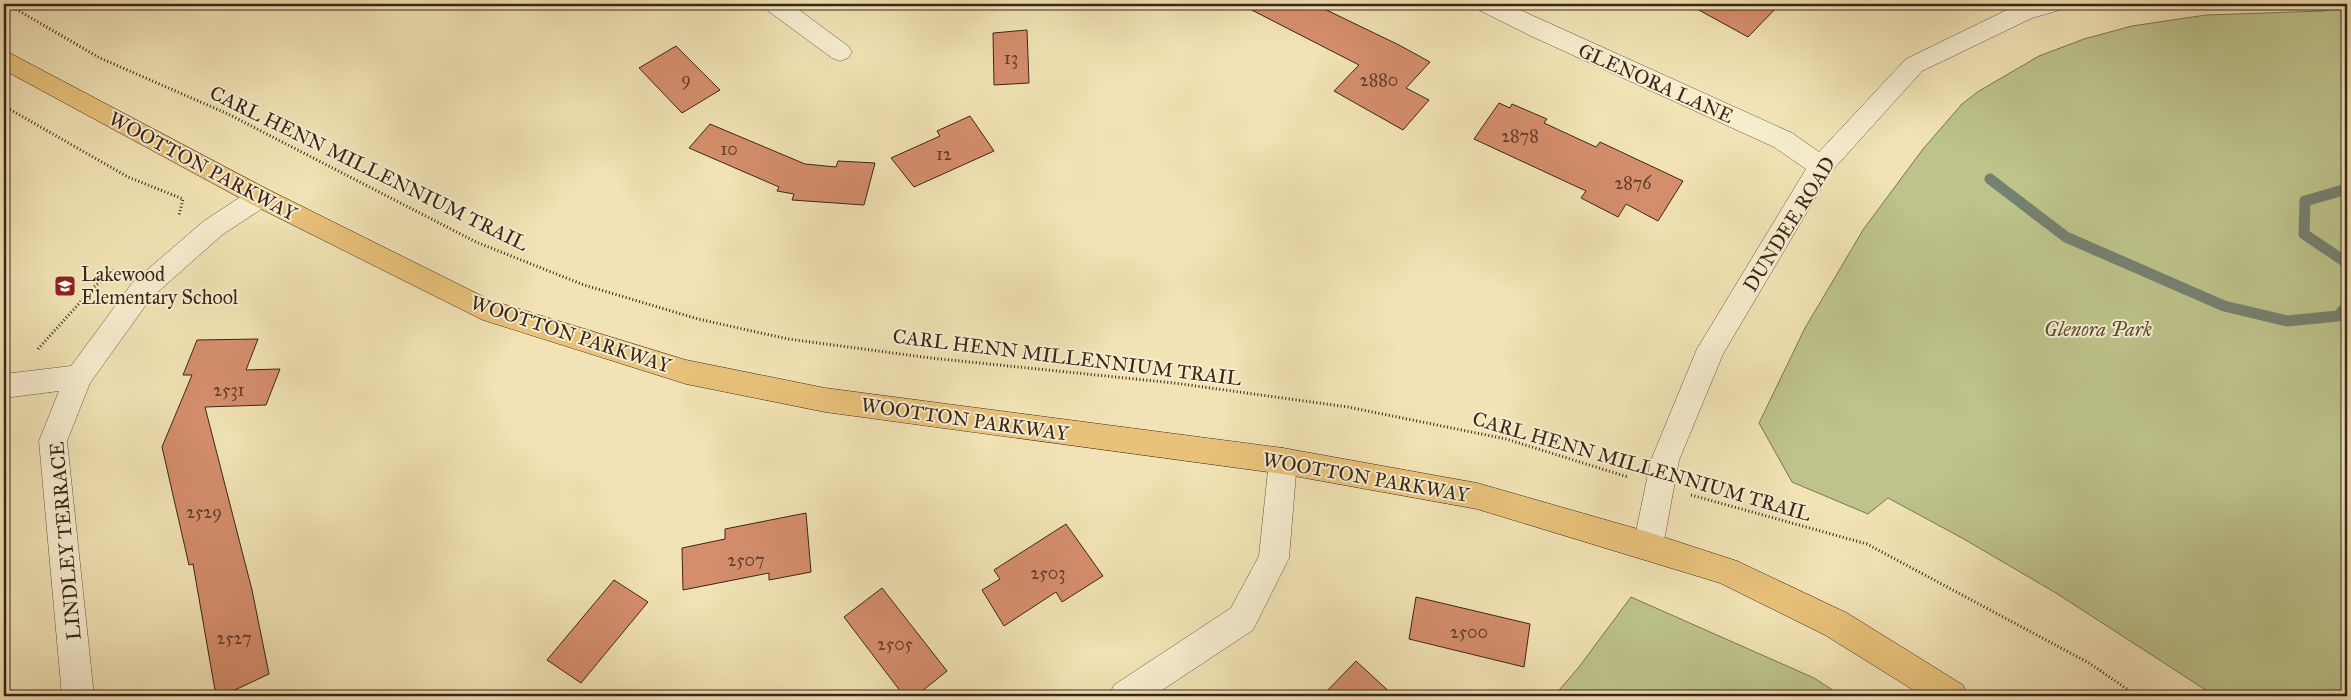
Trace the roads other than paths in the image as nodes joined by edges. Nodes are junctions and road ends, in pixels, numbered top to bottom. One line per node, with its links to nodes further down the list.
1 (775, 4): 5 (street)
2 (1487, 4): 7 (street, GLENORA LANE)
3 (2052, 4): 4 (street, DUNDEE ROAD)
4 (2021, 7): 7 (street, DUNDEE ROAD)
5 (840, 52)
6 (4, 59): 8 (main road, WOOTTON PARKWAY)
7 (1821, 166): 12 (street, DUNDEE ROAD)
8 (260, 198): 9 (street, LINDLEY TERRACE); 11 (main road, WOOTTON PARKWAY)
9 (79, 377): 10 (street); 13 (street, LINDLEY TERRACE)
10 (4, 386)
11 (1282, 461): 12 (main road, WOOTTON PARKWAY); 14 (street)
12 (1648, 546): 15 (main road, WOOTTON PARKWAY)
13 (78, 696)
14 (1124, 696)
15 (1952, 696)

